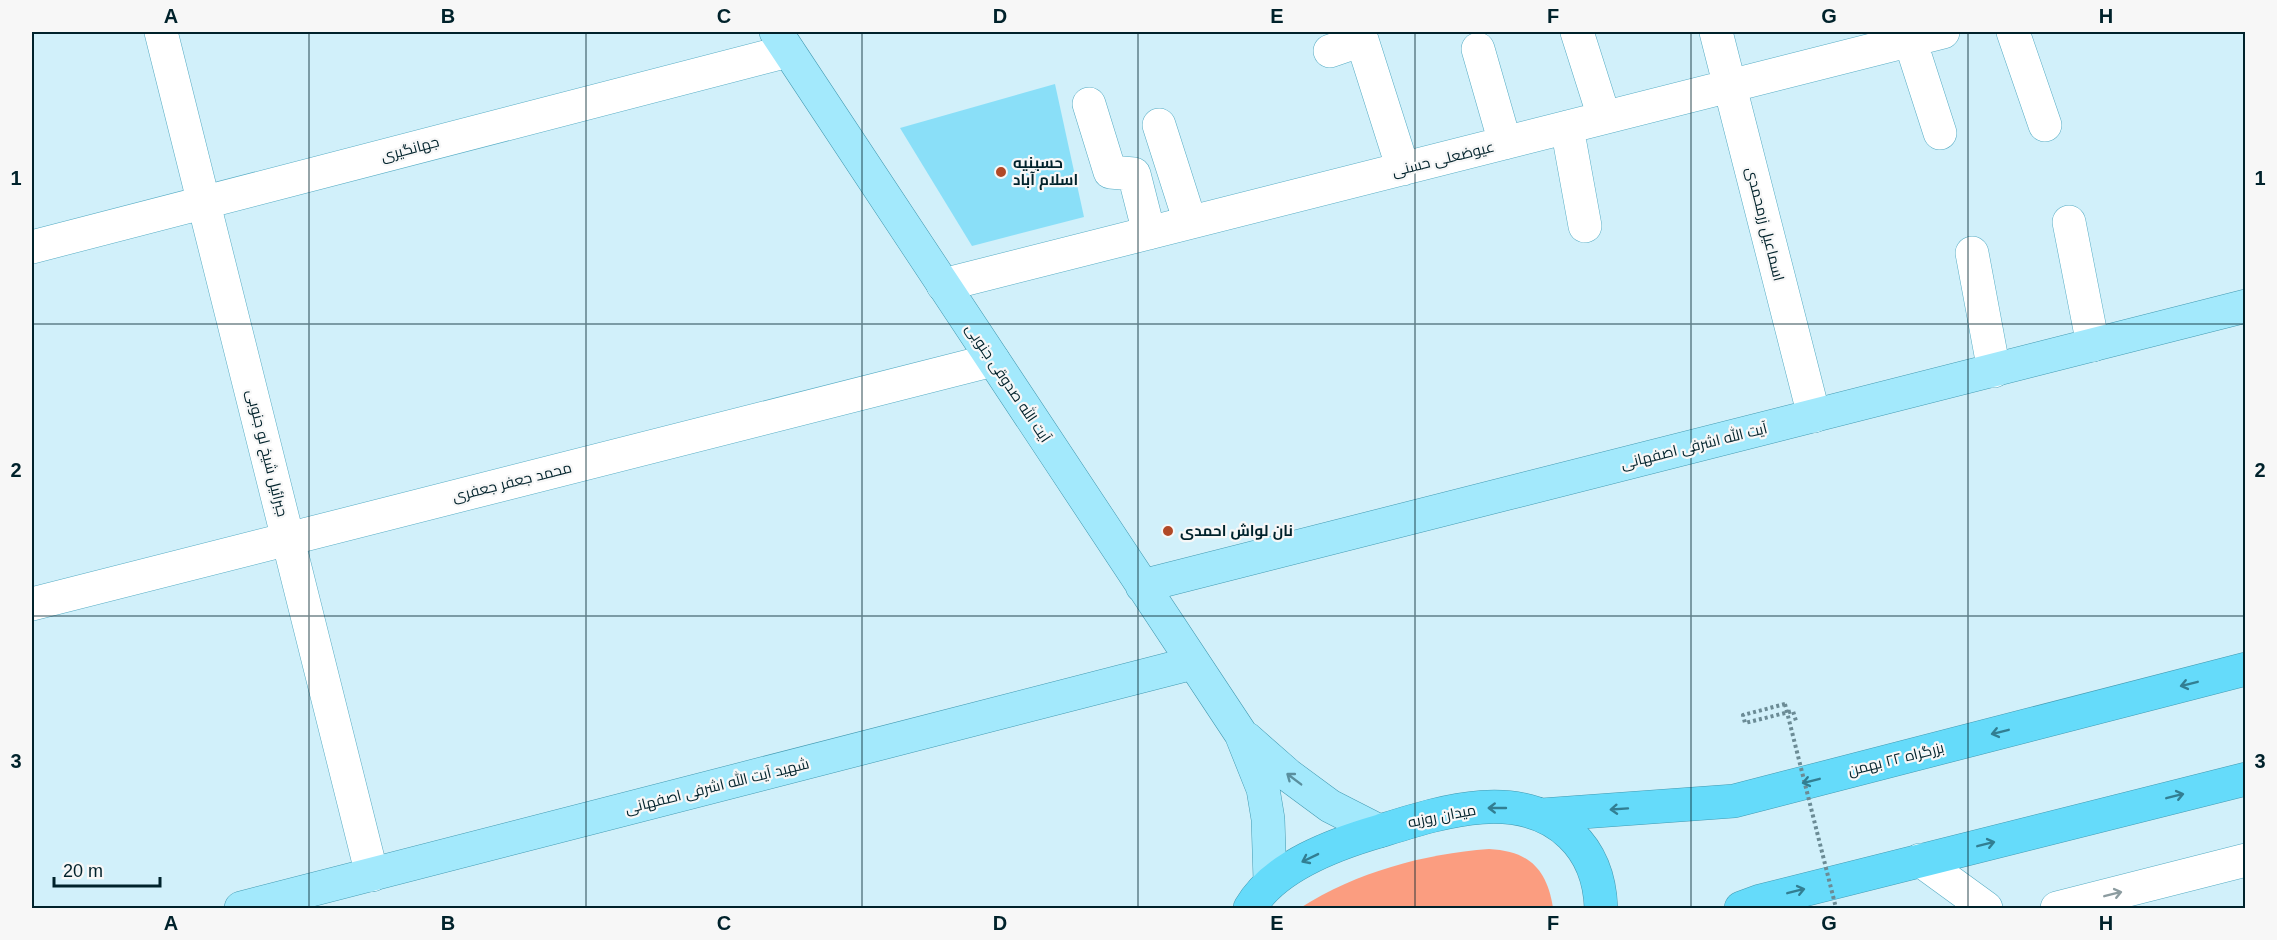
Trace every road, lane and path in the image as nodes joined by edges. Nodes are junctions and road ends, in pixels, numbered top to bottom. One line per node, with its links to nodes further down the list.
1 (162, 32): 20 (street, جبرائیل شیخ لو جنوبی)
2 (1577, 32): 13 (street)
3 (1716, 32): 11 (street, اسماعیل زرمحمدی)
4 (1943, 32): 6 (street, عیوضعلی حسنی)
5 (2013, 32): 15 (street)
6 (1910, 40): 8 (street, عیوضعلی حسنی); 17 (street)
7 (782, 41): 20 (street, جهانگیری); 27 (main road, آیت الله صدوقی جنوبی)
8 (1866, 41): 11 (street, عیوضعلی حسنی)
9 (1478, 49): 18 (street)
10 (1330, 51): 19 (street)
11 (1730, 85): 13 (street, عیوضعلی حسنی); 32 (street, اسماعیل زرمحمدی)
12 (1089, 104): 24 (street)
13 (1604, 117): 16 (street, عیوضعلی حسنی)
14 (1159, 125): 21 (street)
15 (2045, 125)
16 (1567, 127): 18 (street, عیوضعلی حسنی); 23 (street)
17 (1940, 133)
18 (1505, 143): 19 (street, عیوضعلی حسنی)
19 (1403, 169): 21 (street, عیوضعلی حسنی)
20 (204, 202): 25 (street, جهانگیری); 33 (street, جبرائیل شیخ لو جنوبی)
21 (1190, 222): 24 (street, عیوضعلی حسنی)
22 (2069, 222): 29 (street)
23 (1585, 226)
24 (1149, 233): 27 (street, عیوضعلی حسنی)
25 (32, 246)
26 (1972, 253): 31 (street)
27 (943, 285): 30 (main road, آیت الله صدوقی جنوبی)
28 (2246, 306): 29 (main road, آیت الله اشرفی اصفهانی)
29 (2093, 345): 31 (main road, آیت الله اشرفی اصفهانی)
30 (993, 360): 33 (street, محمد جعفر جعفری); 34 (main road, آیت الله صدوقی جنوبی)
31 (1994, 371): 32 (main road, آیت الله اشرفی اصفهانی)
32 (1814, 416): 34 (main road, آیت الله اشرفی اصفهانی)
33 (288, 539): 35 (street, محمد جعفر جعفری); 45 (street, جبرائیل شیخ لو جنوبی)
34 (1142, 586): 36 (main road, آیت الله صدوقی جنوبی)
35 (32, 604)
36 (1193, 663): 39 (main road, آیت الله صدوقی جنوبی); 45 (main road, شهید آیت الله اشرفی اصفهانی)
37 (2246, 669): 41 (highway, بزرگراه ۲۲ بهمن, one-way to 41)
38 (1796, 722): 50 (path, bridge)
39 (1241, 734): 42 (main road, one-way to 39); 46 (main road)
40 (2246, 778): 43 (highway, one-way to 40)
41 (1541, 815): 42 (highway, میدان روزبه, one-way to 42); 48 (highway, میدان روزبه)
42 (1379, 831): 46 (highway, میدان روزبه, one-way to 46)
43 (1920, 860): 49 (highway, one-way to 43); 51 (street)
44 (2246, 860): 52 (street, one-way to 44)
45 (372, 875): 47 (main road, شهید آیت الله اشرفی اصفهانی)
46 (1253, 898)
47 (241, 909)
48 (1601, 909)
49 (1741, 909)
50 (1836, 909)
51 (1986, 909)
52 (2057, 909)

